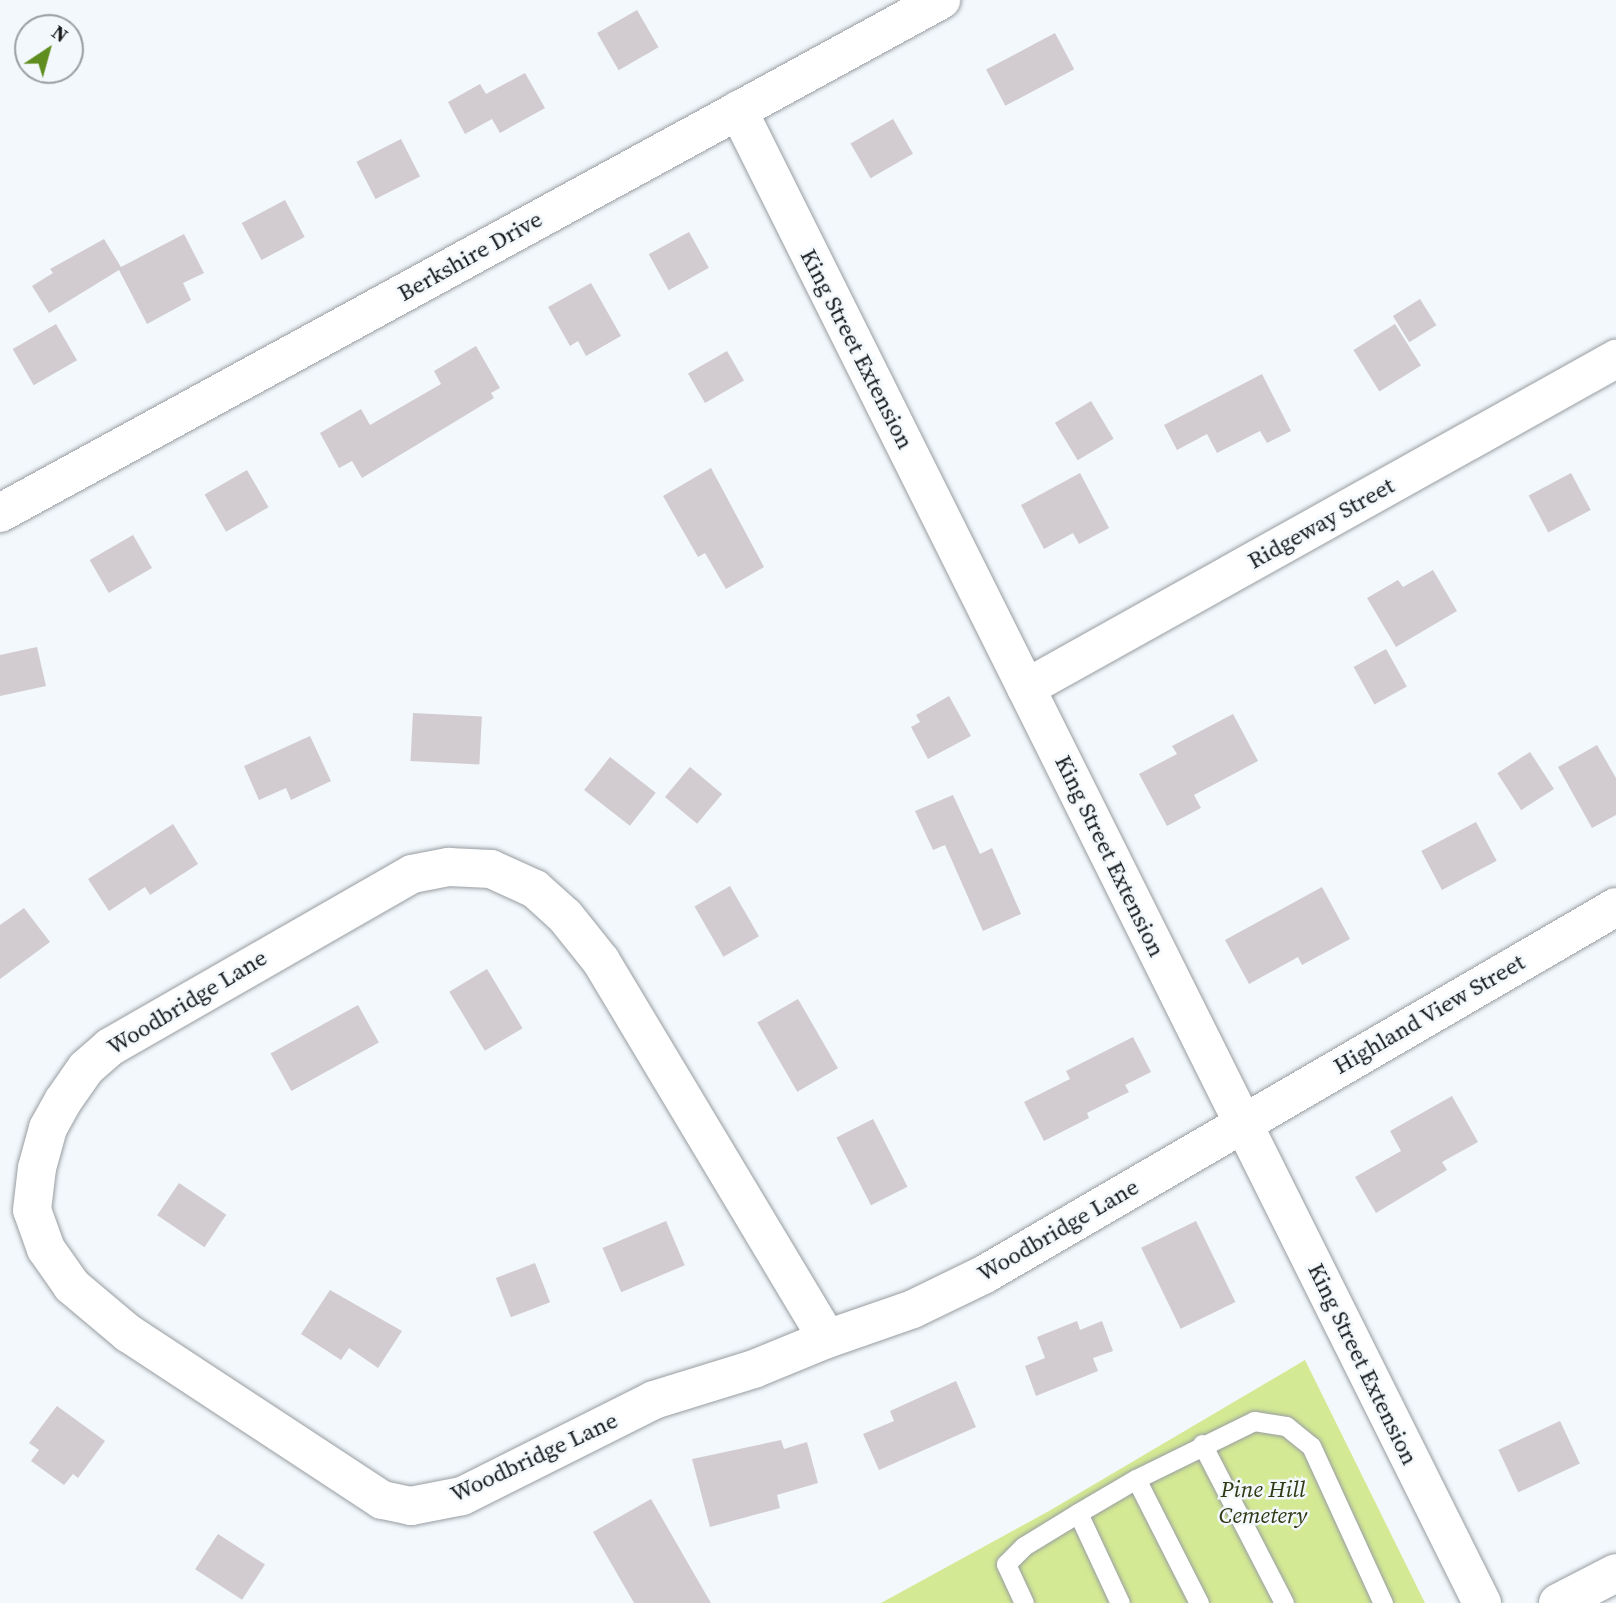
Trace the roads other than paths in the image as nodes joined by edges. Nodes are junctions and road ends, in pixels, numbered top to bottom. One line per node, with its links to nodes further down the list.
1 (941, 0): 2 (street, Berkshire Drive)
2 (738, 110): 4 (street, Berkshire Drive); 5 (street, King Street Extension)
3 (1616, 359): 5 (street, Ridgeway Street)
4 (0, 513)
5 (1026, 688): 7 (street, King Street Extension)
6 (1616, 907): 7 (street, Highland View Street)
7 (1242, 1121): 8 (street, Woodbridge Lane); 18 (street, King Street Extension)
8 (827, 1339): 8 (street, Woodbridge Lane)
9 (1202, 1444): 10 (lane); 16 (lane); 17 (lane)
10 (1136, 1479): 11 (lane); 15 (lane)
11 (1078, 1513): 13 (lane); 14 (lane)
12 (1616, 1573): 19 (street)
13 (1024, 1603)
14 (1120, 1603)
15 (1199, 1603)
16 (1284, 1603)
17 (1383, 1603)
18 (1482, 1603)
19 (1558, 1603)

